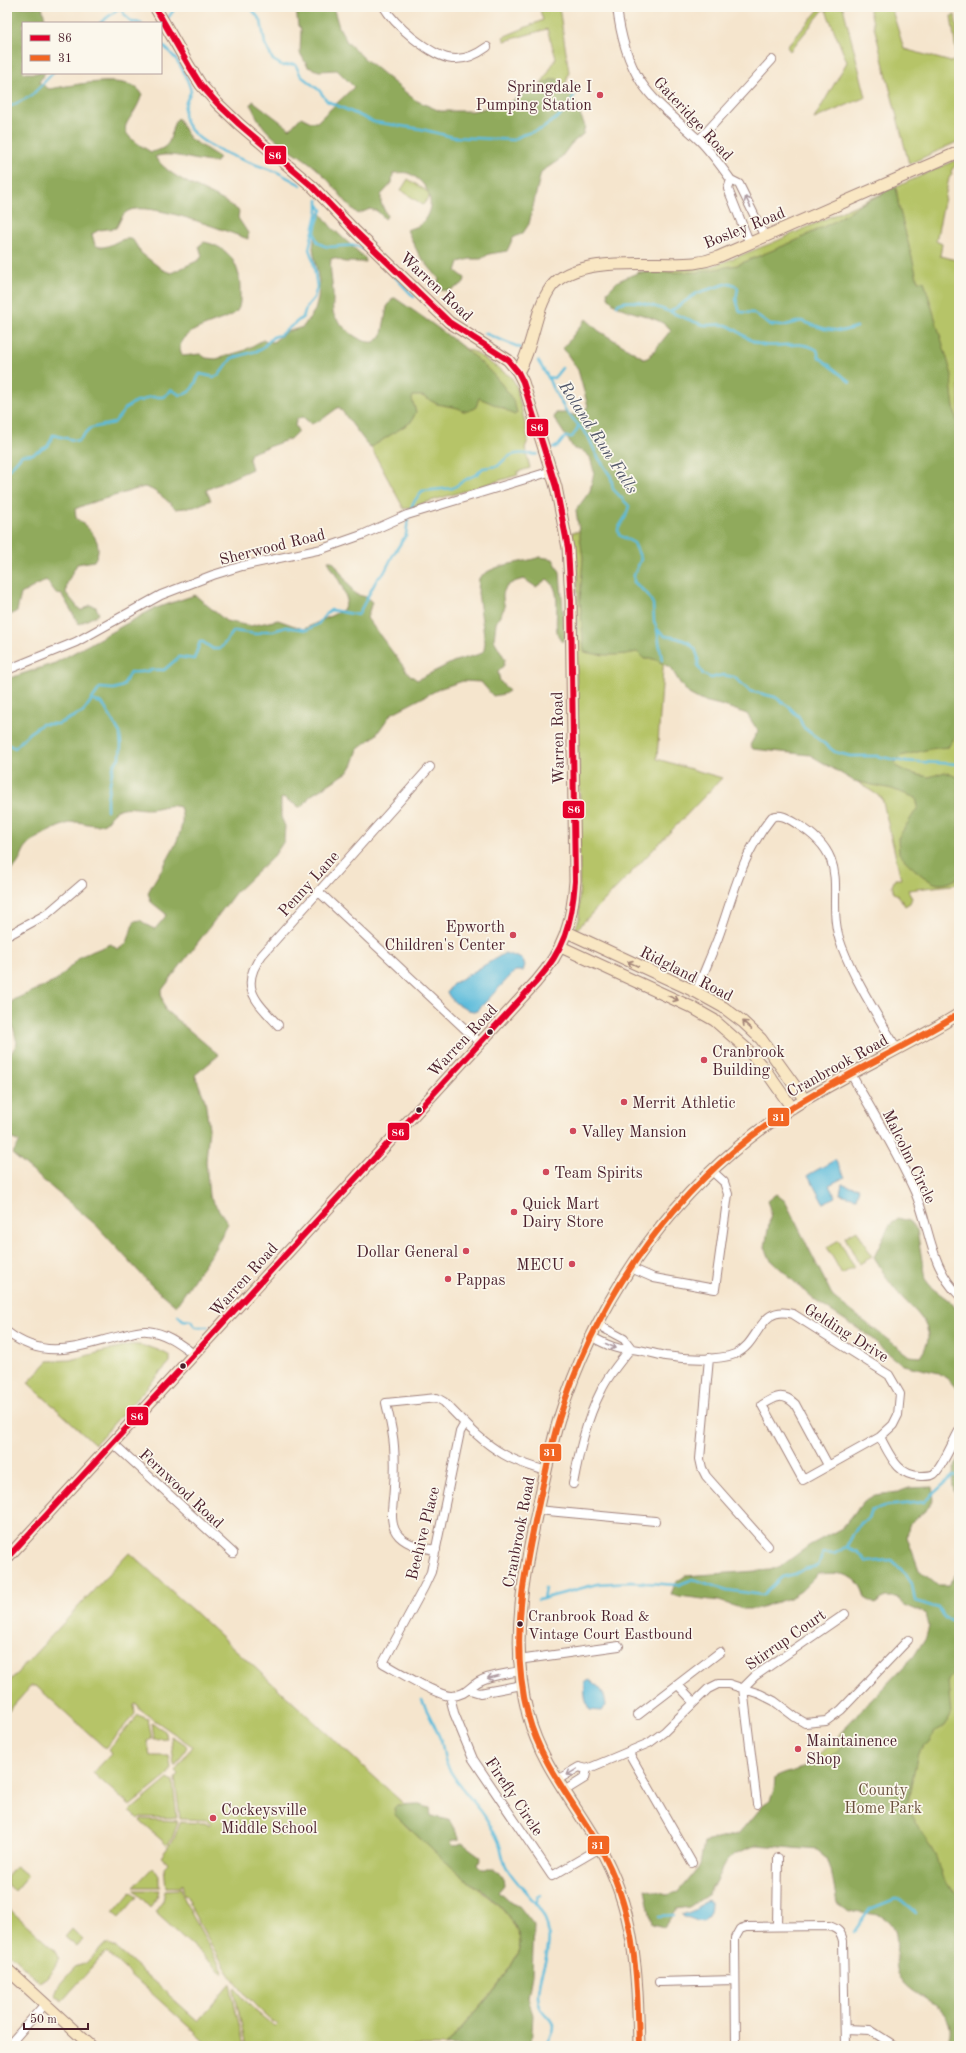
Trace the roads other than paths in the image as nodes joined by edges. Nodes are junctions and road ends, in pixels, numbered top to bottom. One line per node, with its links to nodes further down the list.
1 (384, 7): 4 (street)
2 (617, 7): 6 (street, Gateridge Road)
3 (157, 12): 11 (street, Warren Road)
4 (487, 47)
5 (772, 60): 6 (street)
6 (699, 140): 8 (street, Gateridge Road)
7 (959, 152): 9 (street, Bosley Road)
8 (731, 180): 9 (street, Gateridge Road, one-way to 8); 10 (street, Gateridge Road)
9 (765, 237): 10 (street, Bosley Road)
10 (750, 244): 11 (street, Bosley Road)
11 (518, 372): 12 (street, Warren Road)
12 (552, 471): 13 (street, Sherwood Road); 17 (street, Warren Road)
13 (7, 670)
14 (430, 767): 16 (street, Penny Lane)
15 (82, 884): 18 (street)
16 (319, 892): 22 (street, Penny Lane); 23 (street)
17 (567, 932): 19 (street, Warren Road); 20 (street, Ridgland Road, one-way to 17)
18 (7, 936)
19 (561, 947): 23 (street, Warren Road); 27 (street, Ridgland Road, one-way to 27)
20 (696, 992): 24 (street); 26 (street, Ridgland Road, one-way to 20)
21 (959, 1014): 24 (street, Cranbrook Road)
22 (278, 1026)
23 (480, 1043): 35 (street, Warren Road)
24 (897, 1049): 25 (street, Cranbrook Road)
25 (851, 1074): 26 (street, Cranbrook Road); 30 (street, Malcolm Circle)
26 (805, 1100): 27 (street, Cranbrook Road)
27 (792, 1108): 28 (street, Cranbrook Road)
28 (712, 1171): 29 (street, Cranbrook Road); 29 (street)
29 (630, 1268): 31 (street, Cranbrook Road)
30 (959, 1295)
31 (598, 1325): 33 (street, Cranbrook Road); 34 (street, Gelding Drive)
32 (7, 1332): 35 (street)
33 (592, 1337): 34 (street, Gelding Drive, one-way to 34); 42 (street, Cranbrook Road)
34 (631, 1348): 36 (street, Gelding Drive); 43 (street)
35 (195, 1355): 40 (street, Warren Road)
36 (709, 1358): 39 (street, Gelding Drive); 46 (street)
37 (466, 1423): 42 (street); 47 (street, Beehive Place); 47 (street)
38 (959, 1432): 39 (street)
39 (880, 1437): 41 (street, Gelding Drive)
40 (114, 1444): 48 (street, Fernwood Road); 49 (street, Warren Road)
41 (828, 1465): 41 (street, Gelding Drive)
42 (546, 1471): 44 (street, Cranbrook Road)
43 (572, 1484)
44 (537, 1510): 45 (street); 54 (street, Cranbrook Road)
45 (654, 1521)
46 (768, 1546)
47 (436, 1550): 59 (street, Beehive Place)
48 (232, 1554)
49 (7, 1558)
50 (845, 1614): 57 (street, Stirrup Court)
51 (908, 1640): 57 (street)
52 (619, 1646): 54 (street)
53 (720, 1652): 56 (street)
54 (519, 1666): 55 (street, Cranbrook Road); 58 (street, one-way to 58)
55 (522, 1685): 58 (street); 64 (street, Cranbrook Road)
56 (678, 1685): 60 (street); 61 (street)
57 (742, 1688): 60 (street); 66 (street)
58 (470, 1690): 59 (street)
59 (450, 1696): 67 (street, Firefly Circle)
60 (694, 1702): 62 (street)
61 (638, 1715)
62 (629, 1753): 63 (street); 69 (street)
63 (587, 1769): 64 (street, one-way to 64); 65 (street)
64 (557, 1780): 65 (street, Cranbrook Road)
65 (564, 1791): 67 (street, Cranbrook Road)
66 (757, 1804)
67 (600, 1848): 78 (street, Cranbrook Road)
68 (778, 1858): 70 (street)
69 (692, 1863)
70 (777, 1926): 72 (street); 75 (street)
71 (7, 1969): 74 (street)
72 (734, 1980): 73 (street); 79 (street)
73 (659, 1982)
74 (46, 2004): 76 (street); 77 (street)
75 (845, 2029): 80 (street); 81 (street)
76 (8, 2046)
77 (91, 2046)
78 (638, 2046)
79 (736, 2046)
80 (845, 2046)
81 (895, 2046)

